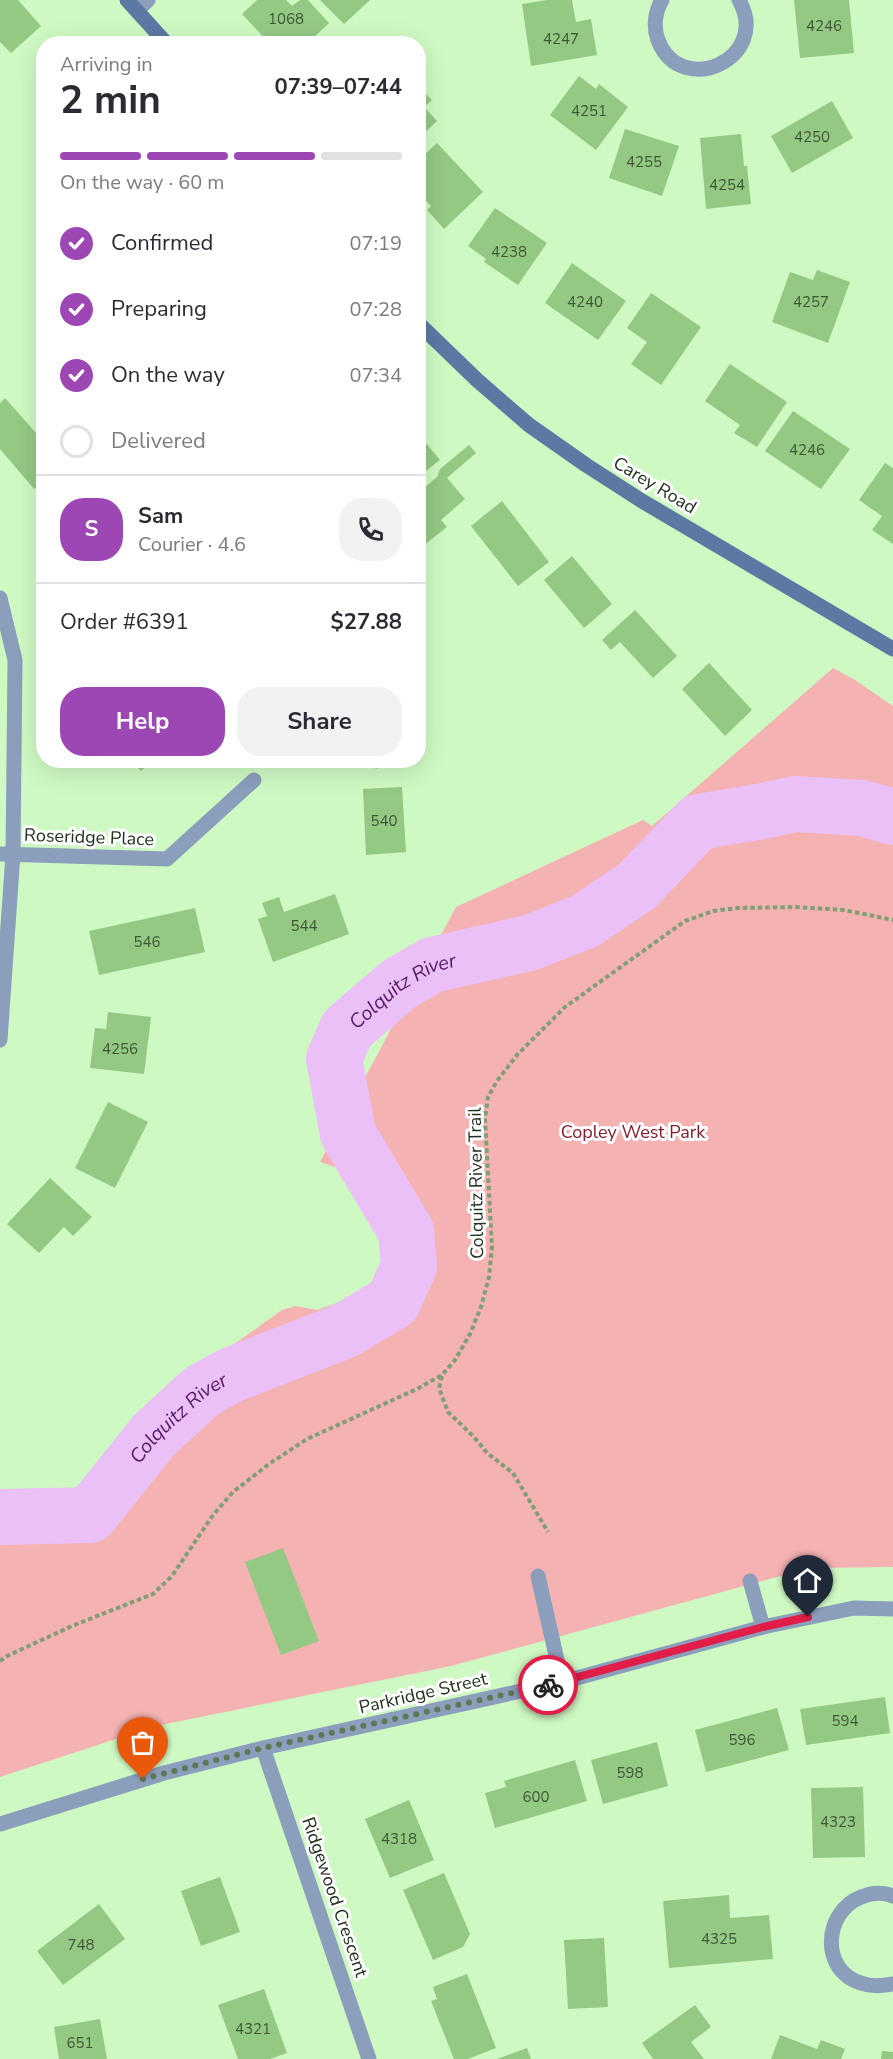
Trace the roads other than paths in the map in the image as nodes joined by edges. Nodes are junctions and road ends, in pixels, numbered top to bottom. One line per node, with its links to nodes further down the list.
1 (662, 0): 2 (street)
2 (739, 0)
3 (137, 4): 4 (street)
4 (160, 36)
5 (426, 331): 7 (street, Carey Road)
6 (0, 598): 9 (street)
7 (893, 649)
8 (254, 780): 9 (street, Roseridge Place)
9 (7, 854): 10 (street)
10 (0, 1040)
11 (538, 1576): 15 (street)
12 (750, 1581): 14 (street)
13 (893, 1609): 14 (street, Parkridge Street)
14 (763, 1627): 15 (street, Parkridge Street)
15 (562, 1682): 16 (street, Parkridge Street)
16 (263, 1748): 17 (street, Parkridge Street); 20 (street, Ridgewood Crescent)
17 (0, 1824)
18 (893, 1896): 19 (street)
19 (893, 1984)
20 (369, 2059)

